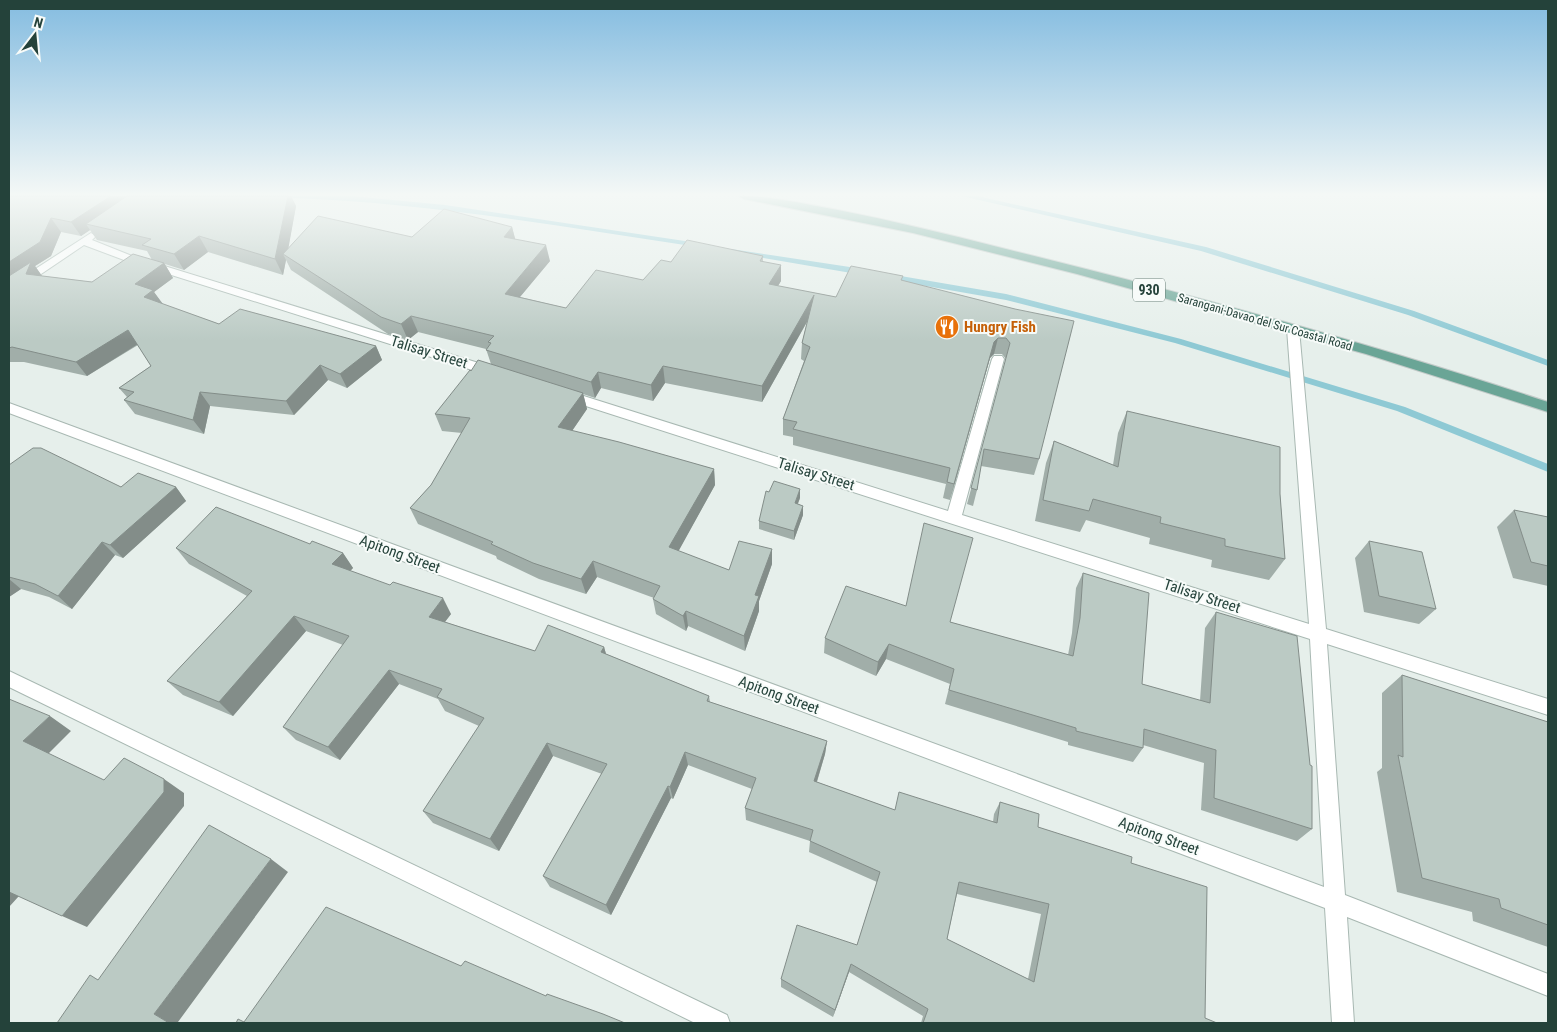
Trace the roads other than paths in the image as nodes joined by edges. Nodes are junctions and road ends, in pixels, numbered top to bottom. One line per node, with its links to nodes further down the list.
1 (78, 244): 4 (street)
2 (91, 244): 7 (street, Talisay Street)
3 (970, 244): 5 (main road, Sarangani-Davao del Sur Coastal Road / 930)
4 (9, 291)
5 (1293, 329): 9 (main road, Sarangani-Davao del Sur Coastal Road / 930); 12 (street)
6 (998, 359): 11 (street)
7 (508, 377)
8 (556, 392): 11 (street, Talisay Street)
9 (1548, 407)
10 (9, 408): 15 (street, Apitong Street)
11 (954, 517): 12 (street, Talisay Street)
12 (1318, 632): 14 (street, Talisay Street); 15 (street)
13 (9, 680): 17 (street)
14 (1548, 707)
15 (1336, 902): 16 (street, Apitong Street); 18 (street)
16 (1548, 985)
17 (719, 1023)
18 (1343, 1023)

